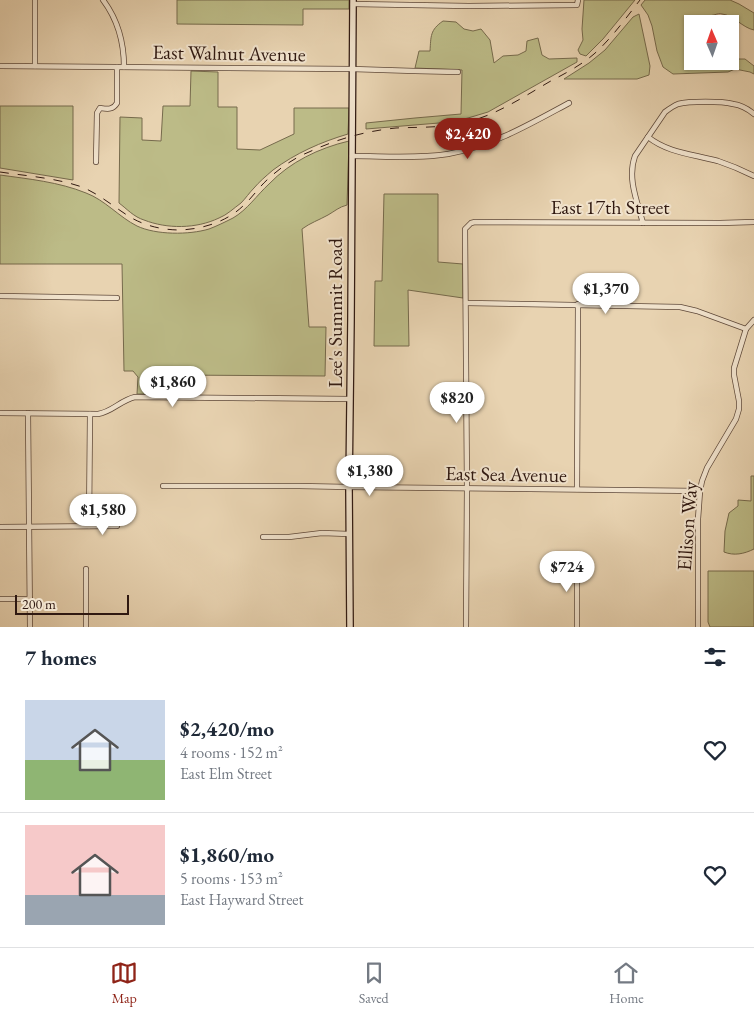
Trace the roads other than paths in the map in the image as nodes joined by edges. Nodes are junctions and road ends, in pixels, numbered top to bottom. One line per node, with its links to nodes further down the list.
1 (35, 0): 7 (street)
2 (103, 0): 9 (street)
3 (353, 2): 5 (street); 10 (main road, Lee's Summit Road)
4 (578, 2): 5 (street)
5 (552, 3)
6 (0, 66): 7 (street, East Walnut Avenue)
7 (35, 66): 8 (street, East Walnut Avenue)
8 (117, 67): 9 (street, East Walnut Avenue); 16 (street)
9 (124, 67): 10 (street, East Walnut Avenue)
10 (352, 69): 11 (street, East Walnut Avenue); 15 (main road, Lee's Summit Road)
11 (458, 72)
12 (569, 103): 15 (street)
13 (754, 114): 14 (street)
14 (648, 137): 17 (street); 19 (street)
15 (352, 156): 26 (main road, Lee's Summit Road)
16 (96, 162)
17 (754, 176)
18 (754, 222): 19 (street, East 17th Street)
19 (643, 223): 22 (street, East 17th Street)
20 (0, 296): 21 (street)
21 (117, 298)
22 (466, 303): 23 (street); 32 (street)
23 (578, 304): 25 (street); 33 (street)
24 (754, 320): 25 (street, Ellison Way)
25 (746, 329): 34 (street, Ellison Way)
26 (350, 399): 29 (street); 31 (main road, Lee's Summit Road)
27 (0, 413): 28 (street)
28 (28, 413): 29 (street); 38 (street)
29 (90, 414): 35 (street)
30 (163, 486): 31 (street, East Sea Avenue)
31 (349, 487): 32 (street, East Sea Avenue); 39 (main road, Lee's Summit Road)
32 (467, 488): 33 (street, East Sea Avenue); 48 (street)
33 (577, 490): 34 (street, East Sea Avenue)
34 (700, 491): 50 (street, Ellison Way)
35 (90, 526): 36 (street); 38 (street)
36 (117, 526)
37 (0, 527): 38 (street)
38 (29, 527): 44 (street)
39 (349, 534): 40 (street); 47 (main road, Lee's Summit Road)
40 (263, 537)
41 (577, 558): 49 (street)
42 (86, 569): 46 (street)
43 (0, 599): 44 (street)
44 (30, 599): 45 (street)
45 (30, 627)
46 (86, 627)
47 (350, 627)
48 (466, 627)
49 (577, 627)
50 (698, 627)

